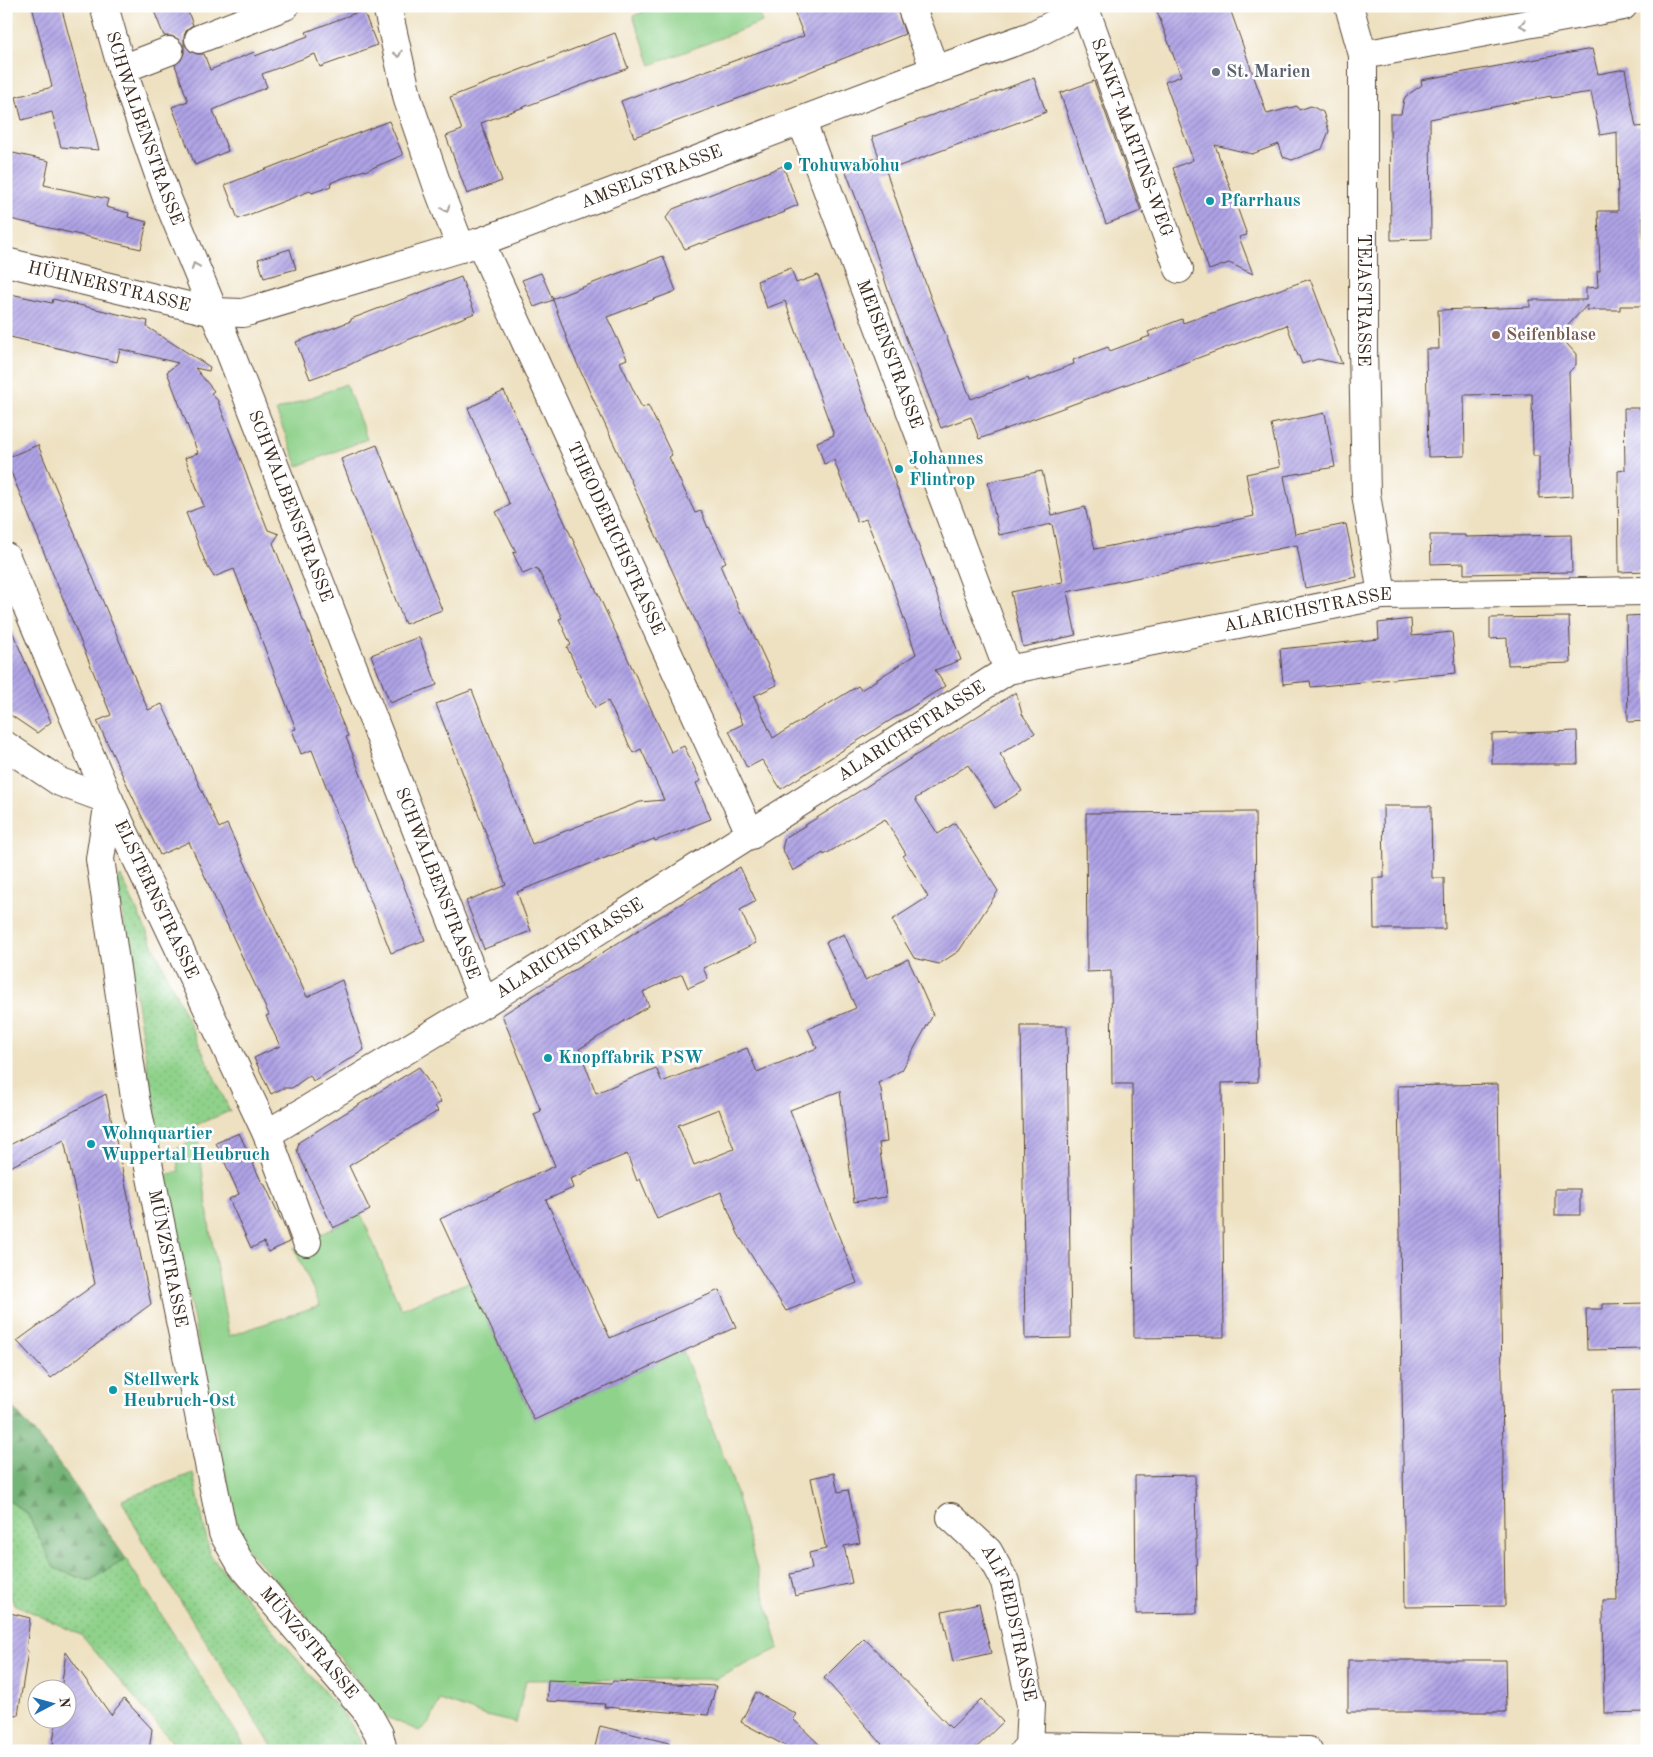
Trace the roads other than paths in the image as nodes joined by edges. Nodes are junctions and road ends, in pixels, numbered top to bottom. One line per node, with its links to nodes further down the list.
1 (104, 6): 12 (street, SCHWALBENSTRASSE)
2 (285, 6): 9 (street)
3 (387, 6): 15 (street, THEODERICHSTRASSE, one-way to 15)
4 (911, 6): 13 (street)
5 (1076, 6): 13 (street, AMSELSTRASSE)
6 (1084, 6): 17 (street, SANKT-MARTINS-WEG)
7 (1349, 6): 11 (street, TEJASTRASSE)
8 (1623, 6): 11 (street, one-way to 11)
9 (198, 39)
10 (169, 51): 12 (street)
11 (1363, 55): 21 (street, TEJASTRASSE)
12 (122, 69): 18 (street, SCHWALBENSTRASSE, one-way to 12)
13 (935, 70): 14 (street, AMSELSTRASSE)
14 (802, 122): 15 (street, AMSELSTRASSE); 22 (street, MEISENSTRASSE)
15 (470, 245): 18 (street, AMSELSTRASSE); 25 (street, THEODERICHSTRASSE)
16 (6, 262): 18 (street, HÜHNERSTRASSE)
17 (1179, 269)
18 (213, 312): 26 (street, SCHWALBENSTRASSE)
19 (6, 557): 24 (street, ELSTERNSTRASSE)
20 (1647, 591): 21 (street, ALARICHSTRASSE)
21 (1382, 596): 22 (street, ALARICHSTRASSE)
22 (1008, 670): 25 (street, ALARICHSTRASSE)
23 (6, 746): 24 (street)
24 (109, 800): 27 (street, ELSTERNSTRASSE); 31 (street, MÜNZSTRASSE)
25 (751, 835): 26 (street, ALARICHSTRASSE)
26 (484, 1003): 27 (street, ALARICHSTRASSE)
27 (267, 1134): 28 (street, ELSTERNSTRASSE)
28 (307, 1242)
29 (951, 1517): 30 (street, ALFREDSTRASSE)
30 (1027, 1748): 32 (street, ALFREDSTRASSE)
31 (383, 1751)
32 (1308, 1751)

